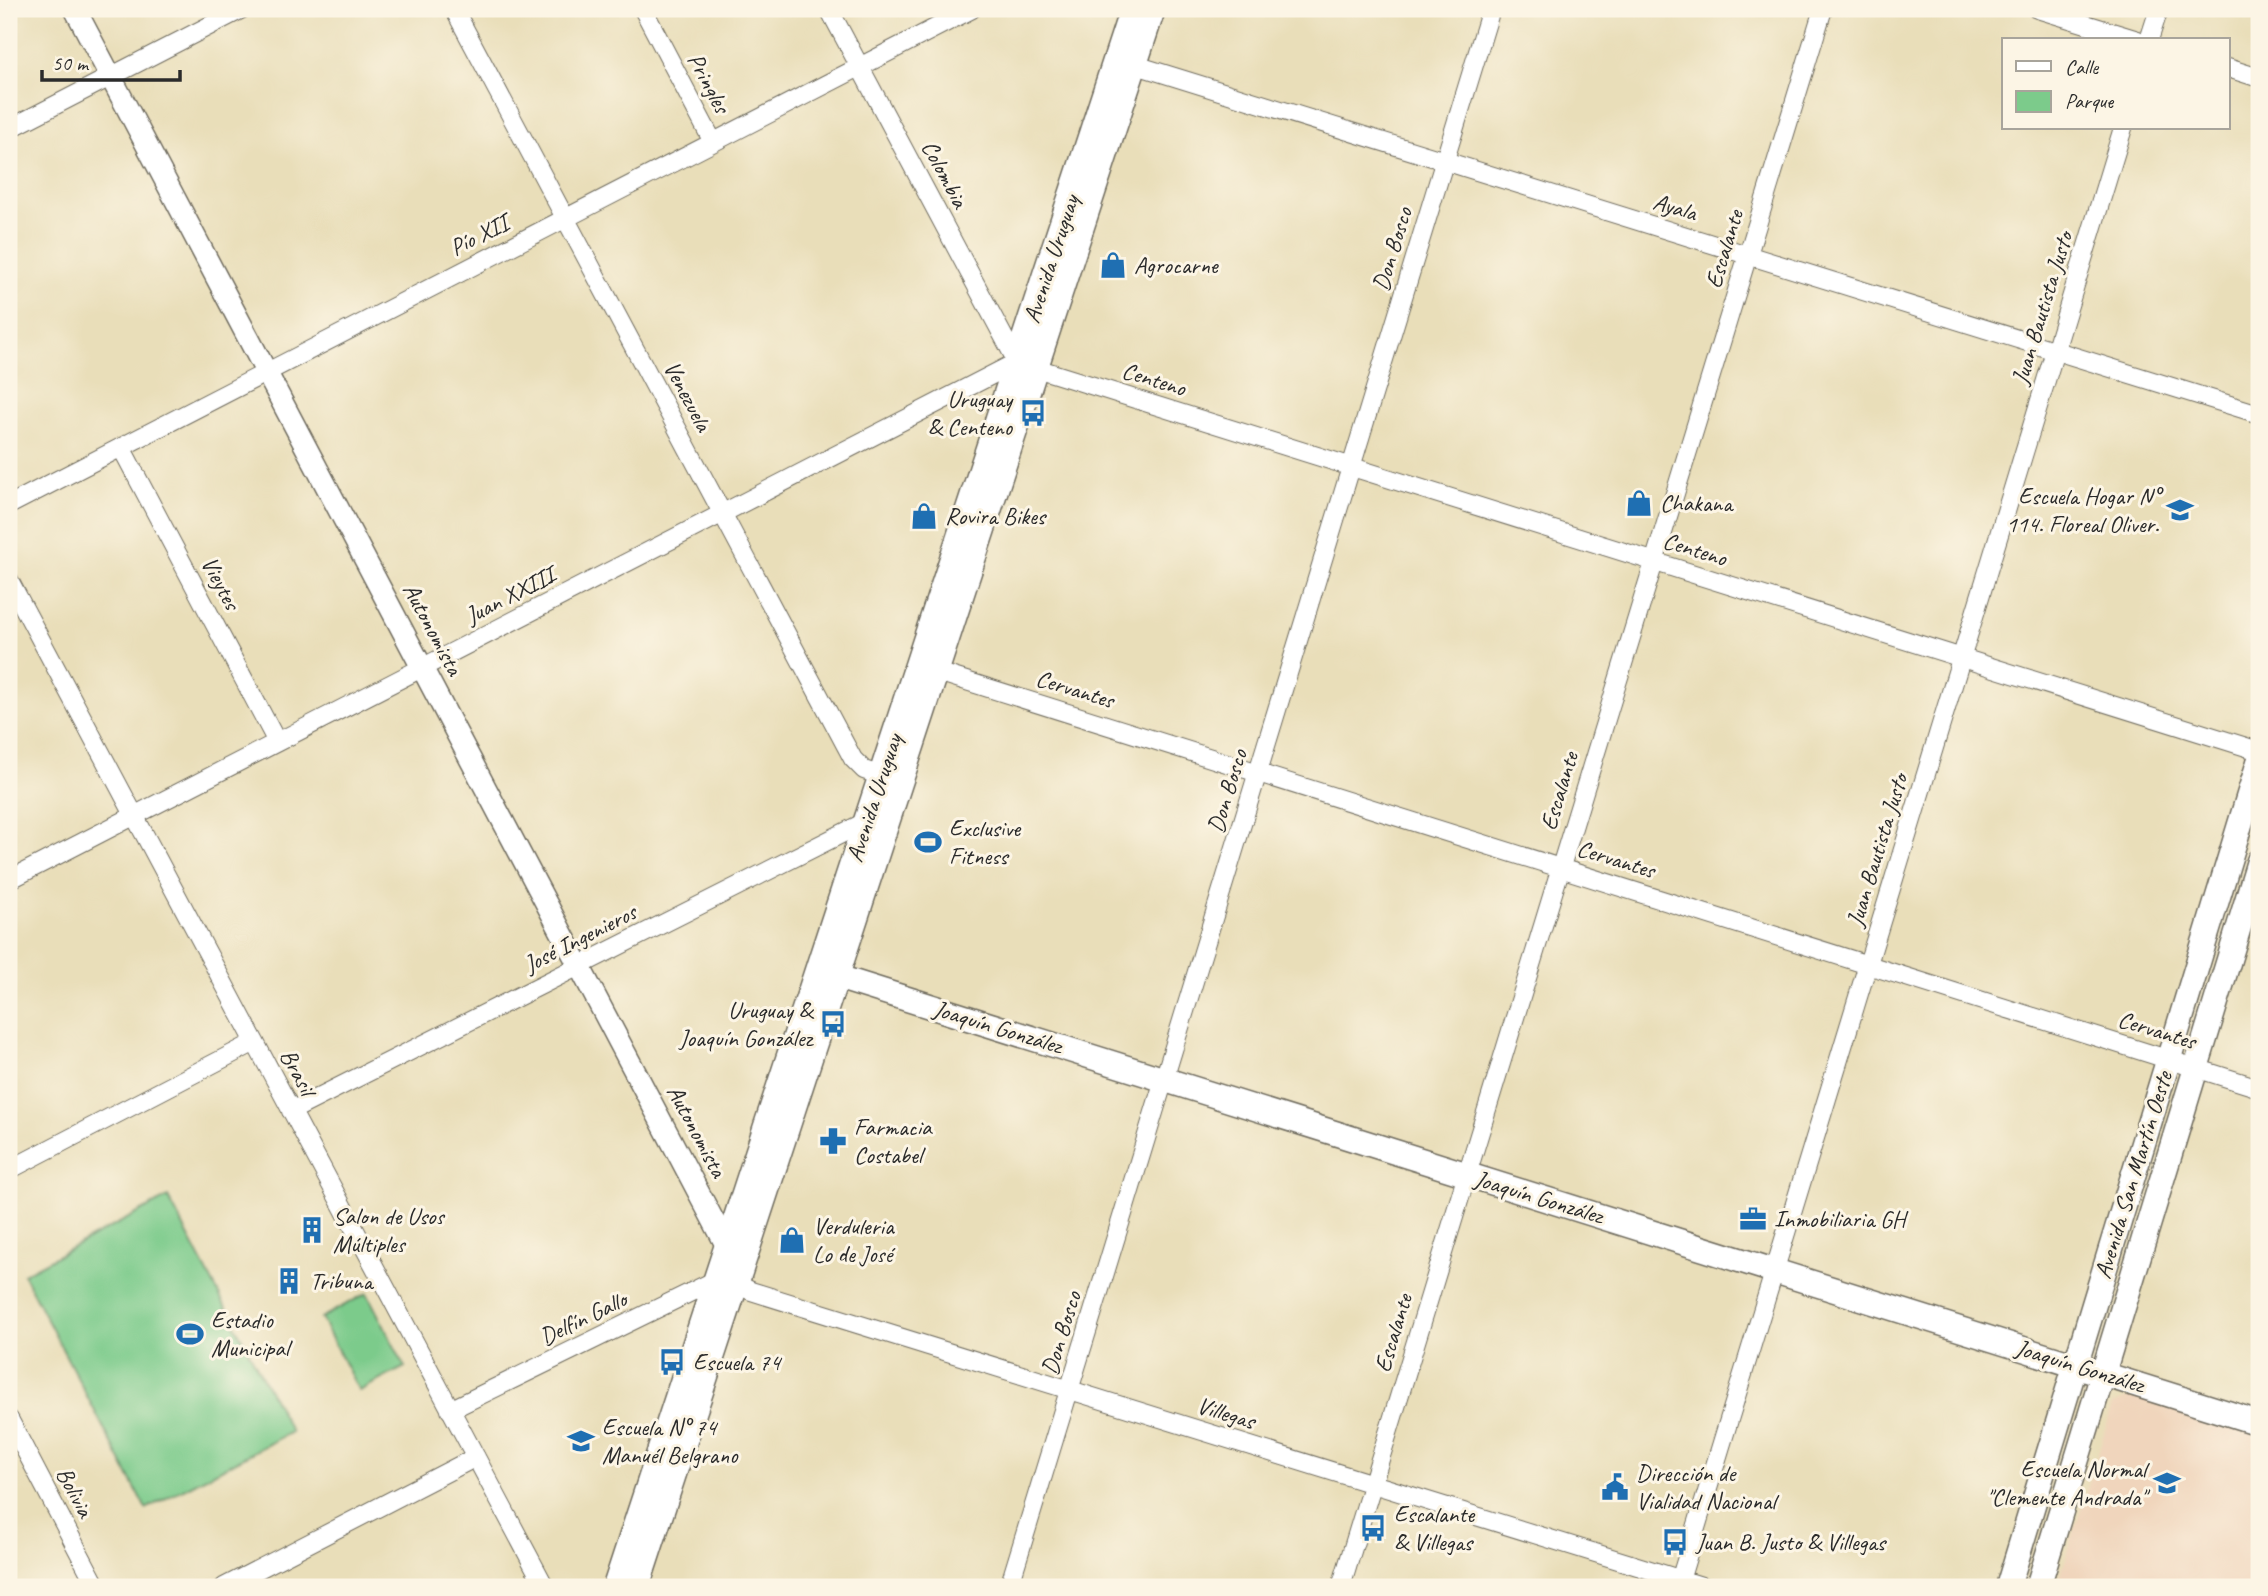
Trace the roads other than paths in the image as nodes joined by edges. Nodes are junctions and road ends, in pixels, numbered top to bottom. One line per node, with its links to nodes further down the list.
1 (75, 9): 18 (street, Autonomista)
2 (242, 9): 18 (street)
3 (454, 9): 24 (street, Venezuela)
4 (643, 9): 22 (street, Pringles)
5 (830, 9): 16 (street, Colombia)
6 (972, 9): 16 (street, Pío XII)
7 (1133, 9): 15 (main road, Avenida Uruguay)
8 (1152, 9): 15 (main road, Avenida Uruguay)
9 (1491, 9): 23 (street, Don Bosco)
10 (1823, 9): 25 (street, Escalante)
11 (2038, 9): 13 (street)
12 (2159, 9): 14 (street)
13 (2132, 38)
14 (2150, 38)
15 (1125, 61): 23 (street, Ayala); 27 (main road, Avenida Uruguay)
16 (860, 66): 22 (street, Pío XII); 27 (street, Colombia)
17 (2230, 69): 19 (street)
18 (111, 76): 20 (street); 28 (street, Autonomista)
19 (2259, 78)
20 (9, 129)
21 (2122, 130): 26 (street, Juan Bautista Justo)
22 (713, 142): 24 (street, Pío XII)
23 (1445, 161): 25 (street, Ayala); 31 (street, Don Bosco)
24 (565, 218): 28 (street, Pío XII); 33 (street, Venezuela)
25 (1748, 255): 26 (street, Ayala); 34 (street, Escalante)
26 (2055, 351): 29 (street, Ayala); 36 (street, Juan Bautista Justo)
27 (1026, 365): 31 (street, Centeno); 33 (street, Juan XXIII); 38 (main road, Avenida Uruguay)
28 (267, 372): 30 (street, Pío XII); 37 (street, Autonomista)
29 (2259, 414)
30 (121, 447): 32 (street, Pío XII); 39 (street, Vieytes)
31 (1351, 467): 34 (street, Centeno); 42 (street, Don Bosco)
32 (9, 505)
33 (723, 513): 37 (street, Juan XXIII); 43 (street, Venezuela)
34 (1654, 562): 36 (street, Centeno); 47 (street, Escalante)
35 (9, 580): 45 (street, Brasil)
36 (1961, 658): 40 (street, Centeno); 49 (street, Juan Bautista Justo)
37 (423, 667): 39 (street, Juan XXIII); 50 (street, Autonomista)
38 (927, 668): 42 (street, Cervantes); 43 (main road, Avenida Uruguay)
39 (277, 742): 45 (street, Juan XXIII)
40 (2259, 751)
41 (2259, 762): 53 (main road, Avenida San Martín Oeste)
42 (1258, 773): 47 (street, Cervantes); 55 (street, Don Bosco)
43 (890, 779): 44 (main road, Avenida Uruguay)
44 (879, 815): 50 (street, José Ingenieros); 51 (main road, Avenida Uruguay)
45 (134, 816): 48 (street, Juan XXIII); 52 (street, Brasil)
46 (2259, 861): 54 (main road, Avenida San Martín Oeste)
47 (1561, 868): 49 (street, Cervantes); 59 (street, Escalante)
48 (9, 880)
49 (1867, 964): 53 (street, Cervantes); 61 (street, Juan Bautista Justo)
50 (580, 965): 57 (street, José Ingenieros); 60 (street, Autonomista)
51 (827, 973): 55 (main road, Joaquín González); 60 (main road, Avenida Uruguay); 62 (main road, Avenida Uruguay)
52 (255, 1042): 57 (street, Brasil); 58 (street)
53 (2169, 1059): 54 (street, Cervantes); 63 (main road, Avenida San Martín Oeste)
54 (2196, 1068): 56 (street, Cervantes); 64 (main road, Avenida San Martín Oeste)
55 (1164, 1079): 59 (main road, Joaquín González); 65 (street, Don Bosco)
56 (2259, 1087)
57 (291, 1111): 66 (street, Brasil)
58 (9, 1170)
59 (1467, 1174): 61 (main road, Joaquín González); 70 (street, Escalante)
60 (728, 1245): 62 (main road, Avenida Uruguay)
61 (1774, 1270): 63 (main road, Joaquín González); 71 (street, Juan Bautista Justo)
62 (727, 1278): 65 (street, Villegas); 66 (street, Delfín Gallo); 72 (main road, Avenida Uruguay)
63 (2075, 1365): 64 (main road, Joaquín González); 79 (main road, Avenida San Martín Oeste)
64 (2103, 1374): 68 (main road, Joaquín González); 80 (main road, Avenida San Martín Oeste)
65 (1069, 1390): 70 (street, Villegas); 76 (street, Don Bosco)
66 (450, 1410): 69 (street, Brasil)
67 (9, 1419): 73 (street, Bolivia)
68 (2259, 1423)
69 (476, 1457): 74 (street); 75 (street, Brasil)
70 (1373, 1484): 71 (street, Villegas); 77 (street, Escalante)
71 (1679, 1583): 78 (street, Villegas)
72 (625, 1586)
73 (97, 1587)
74 (224, 1587)
75 (545, 1587)
76 (1009, 1587)
77 (1341, 1587)
78 (1705, 1587)
79 (2008, 1587)
80 (2038, 1587)

